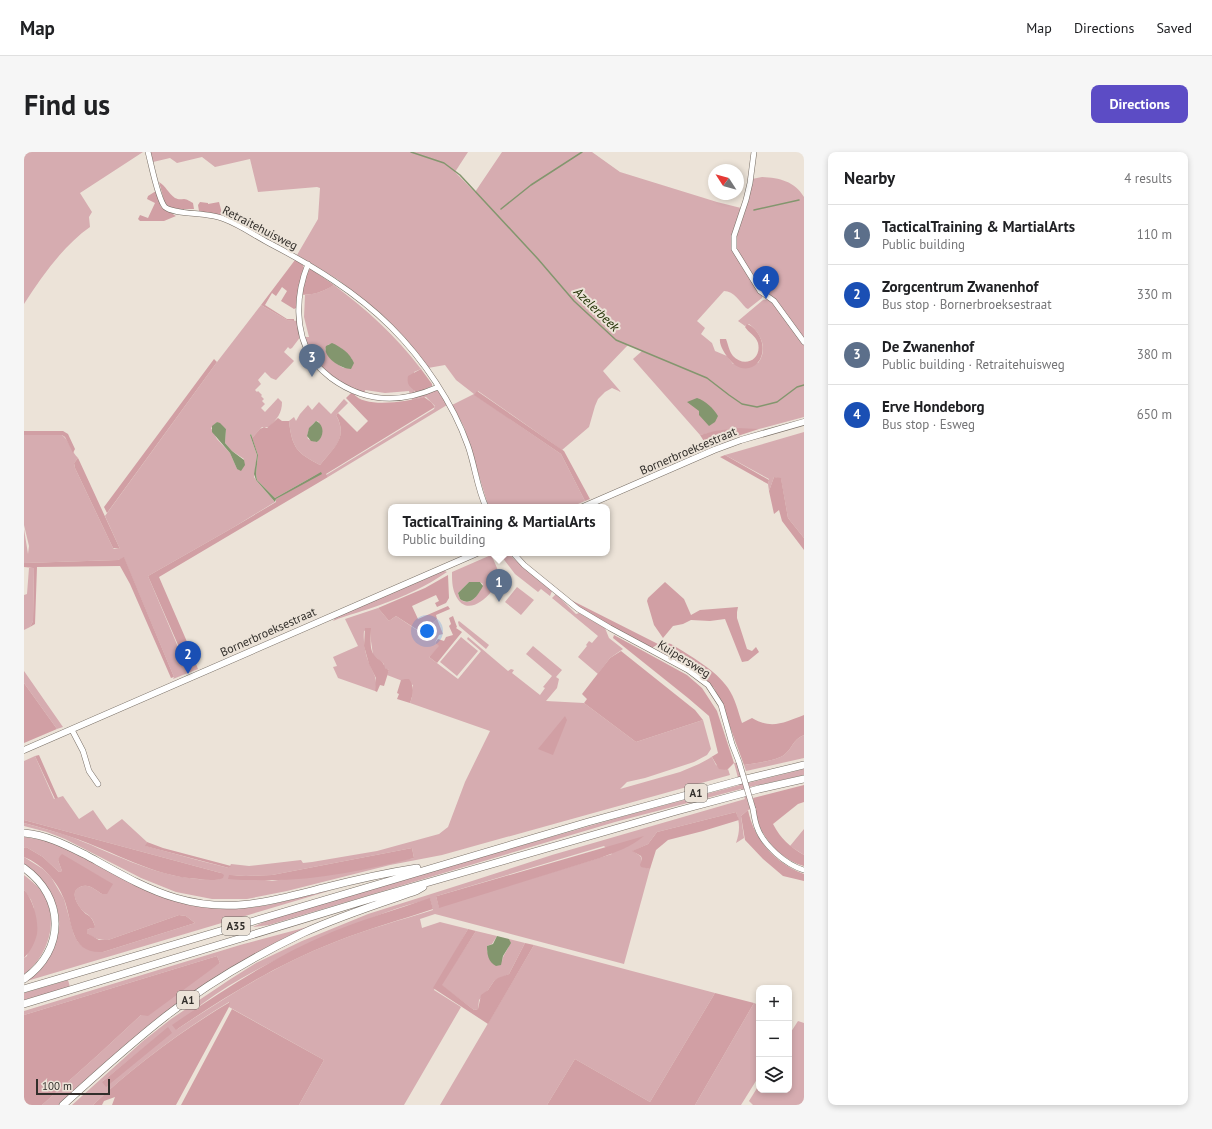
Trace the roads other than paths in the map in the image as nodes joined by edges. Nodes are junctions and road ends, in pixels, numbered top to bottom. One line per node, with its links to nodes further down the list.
1 (148, 152): 3 (street, Retraitehuisweg)
2 (754, 152): 4 (street)
3 (308, 264): 5 (street, Retraitehuisweg); 5 (street)
4 (804, 342)
5 (438, 387): 7 (street, Retraitehuisweg)
6 (804, 422): 8 (main road, Bornerbroeksestraat)
7 (485, 504)
8 (591, 504)
9 (470, 556): 11 (main road, Bornerbroeksestraat)
10 (516, 556): 19 (street, Kuipersweg, bridge)
11 (72, 730): 12 (main road, Bornerbroeksestraat); 15 (street)
12 (24, 750)
13 (804, 765): 17 (highway, A1)
14 (804, 779): 20 (highway, A1)
15 (98, 784)
16 (24, 833): 17 (highway, A1)
17 (447, 863): 22 (highway, A35)
18 (24, 868): 21 (highway)
19 (804, 870)
20 (432, 882): 23 (highway, A35); 24 (highway, A1)
21 (24, 979)
22 (24, 989)
23 (24, 1004)
24 (63, 1105)

